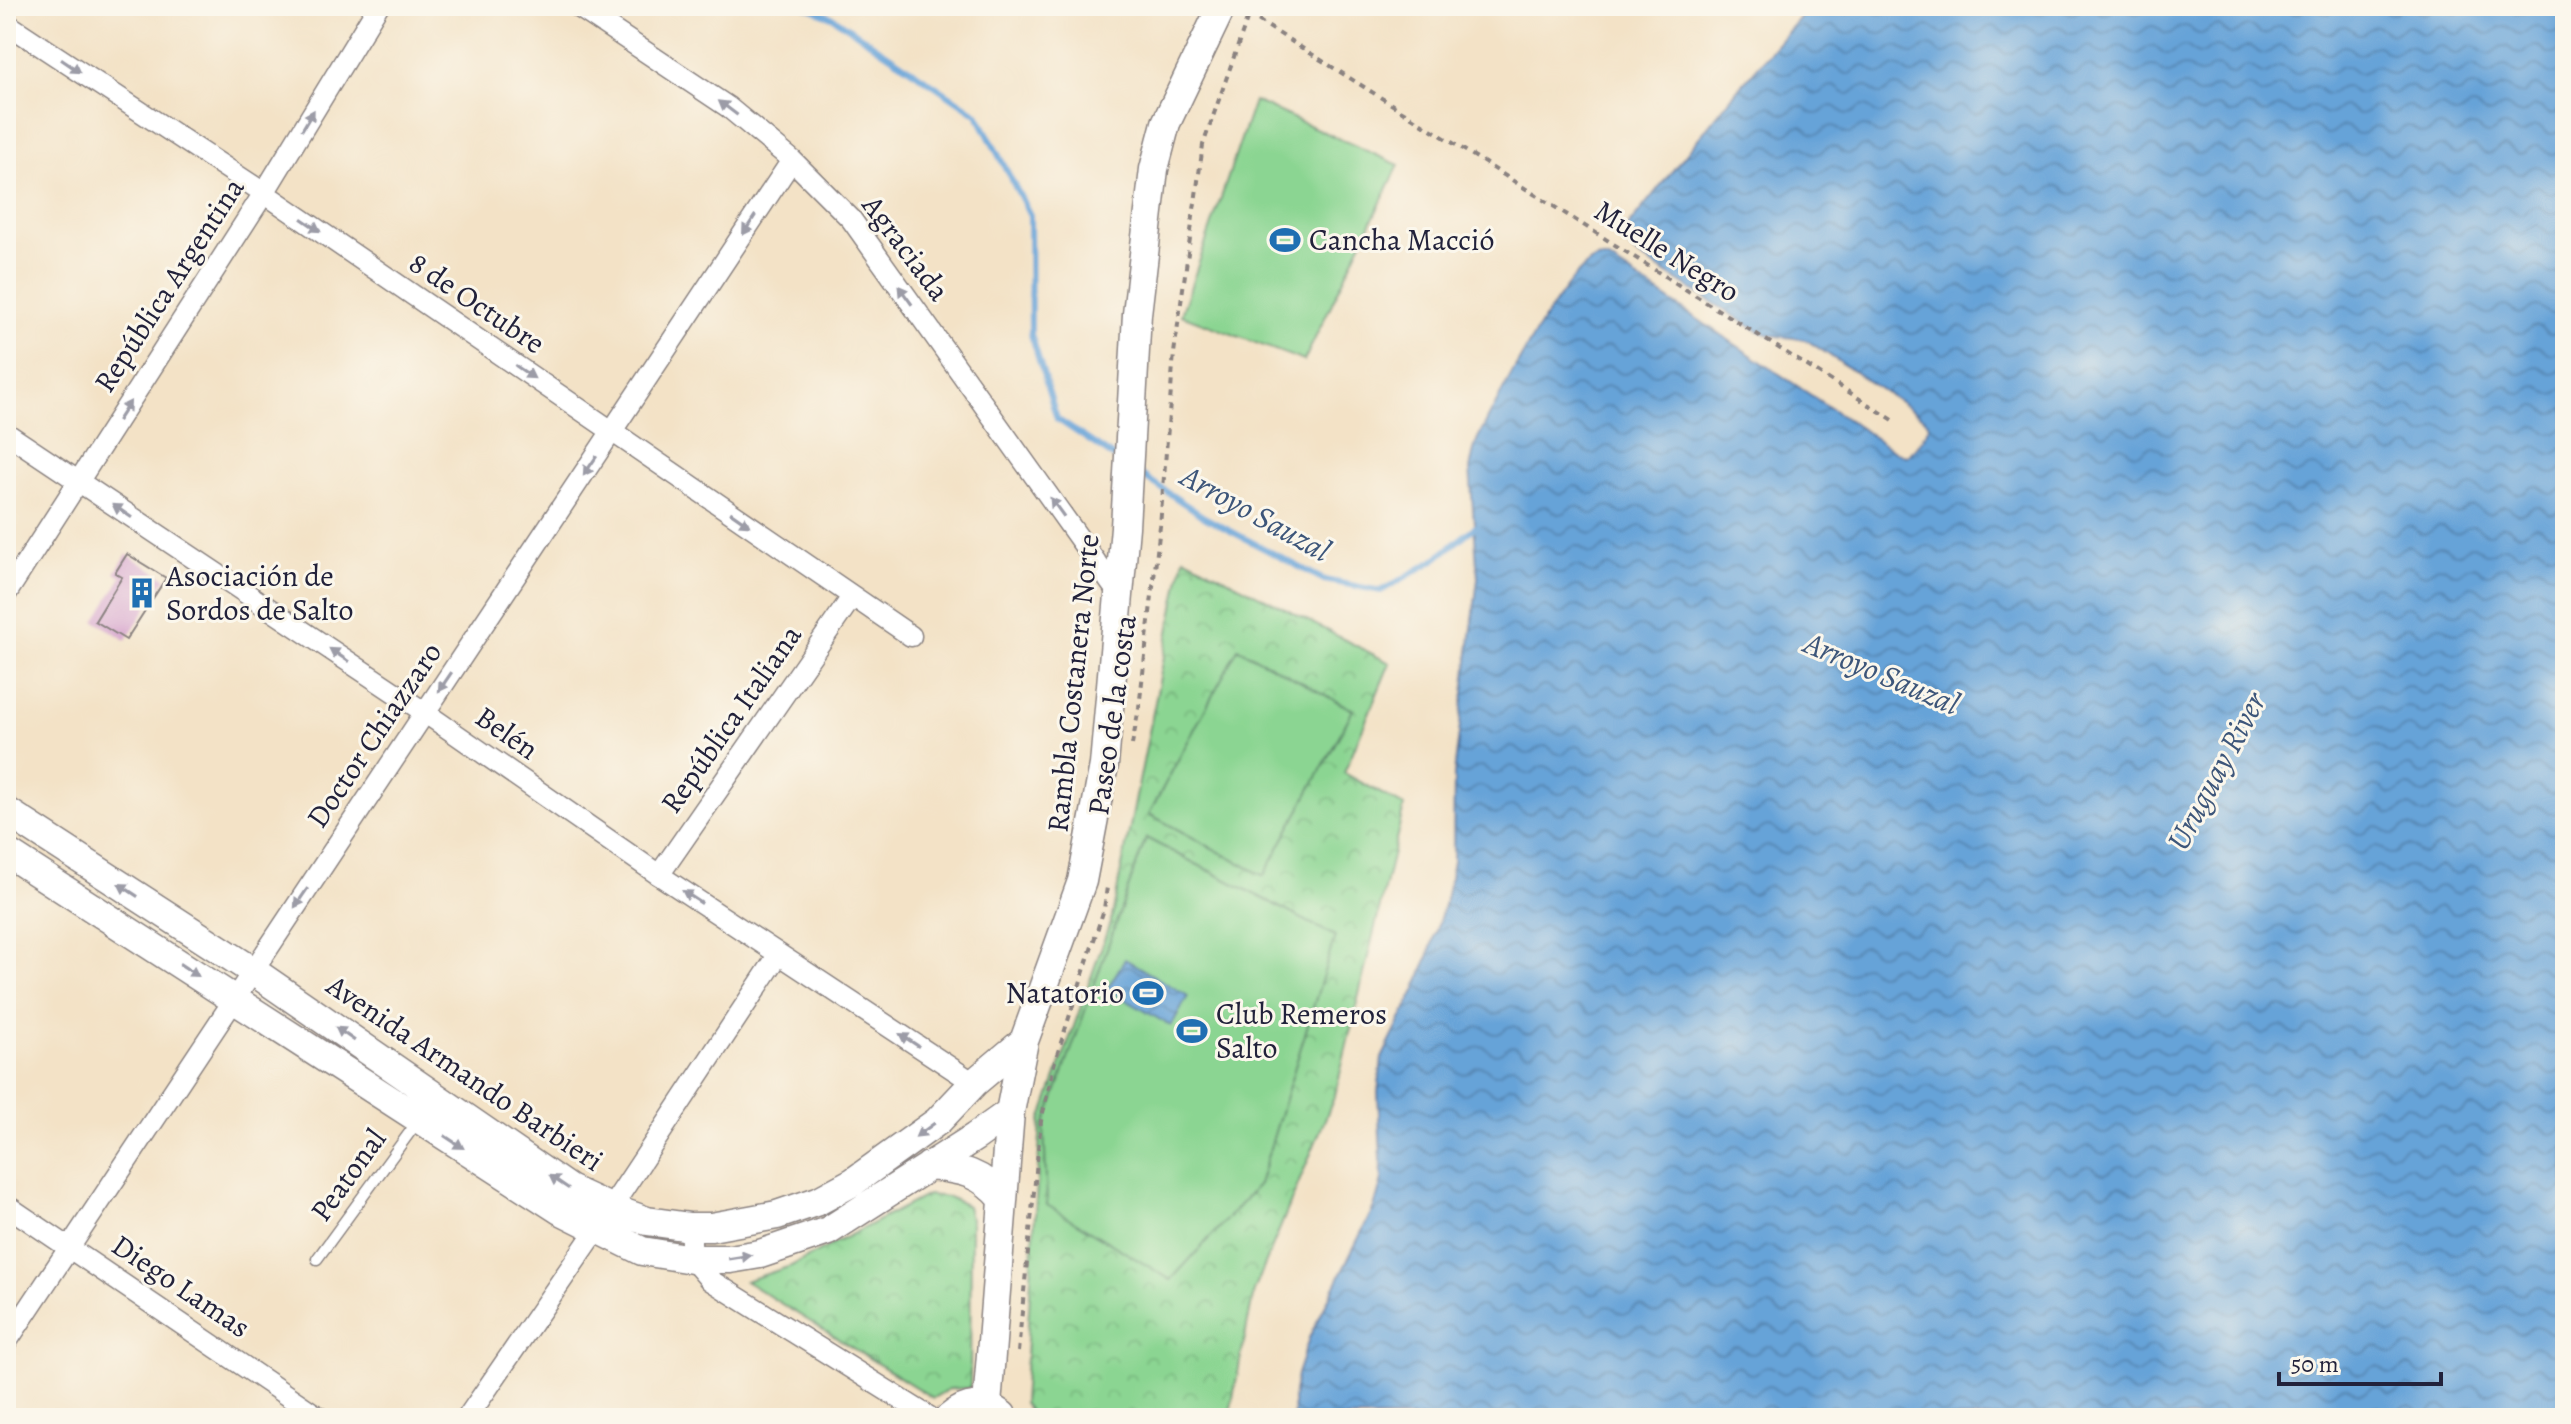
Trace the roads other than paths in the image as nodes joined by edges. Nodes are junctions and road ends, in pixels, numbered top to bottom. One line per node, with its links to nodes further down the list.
1 (378, 6): 6 (street, República Argentina, one-way to 1)
2 (577, 6): 5 (street, Agraciada, one-way to 2)
3 (1235, 10): 10 (street, Rambla Costanera Norte)
4 (6, 23): 6 (street, 8 de Octubre, one-way to 6)
5 (792, 160): 7 (street, Doctor Chiazzaro, one-way to 7); 10 (street, Agraciada, one-way to 5)
6 (264, 193): 7 (street, 8 de Octubre, one-way to 7); 9 (street, República Argentina, one-way to 6)
7 (612, 432): 12 (street, 8 de Octubre, one-way to 12); 14 (street, Doctor Chiazzaro, one-way to 14)
8 (6, 433): 9 (street, Belén)
9 (79, 482): 11 (street, República Argentina); 14 (street, Belén, one-way to 9)
10 (1118, 593): 21 (street, Rambla Costanera Norte)
11 (6, 594)
12 (852, 597): 13 (street, 8 de Octubre); 17 (street, República Italiana)
13 (911, 636)
14 (424, 712): 17 (street, Belén); 19 (street, Doctor Chiazzaro, one-way to 19)
15 (6, 811): 19 (street, Avenida Armando Barbieri, one-way to 15)
16 (6, 852): 20 (street, Avenida Armando Barbieri, one-way to 20)
17 (659, 875): 18 (street, Belén, one-way to 17)
18 (779, 954): 22 (street, Belén, one-way to 18); 30 (street)
19 (253, 971): 20 (street, Doctor Chiazzaro); 30 (street, Avenida Armando Barbieri, one-way to 19)
20 (236, 1000): 24 (street, Avenida Armando Barbieri); 32 (street, Doctor Chiazzaro)
21 (1024, 1041): 22 (street, Avenida Armando Barbieri); 23 (street, Rambla Costanera Norte)
22 (974, 1083): 25 (street); 31 (street, Avenida Armando Barbieri, one-way to 31)
23 (1010, 1112): 25 (street, Avenida Armando Barbieri); 27 (street, Rambla Costanera Norte)
24 (419, 1119): 30 (street, Avenida Armando Barbieri, one-way to 30); 33 (lane, Peatonal)
25 (975, 1137): 26 (street, Avenida Armando Barbieri); 27 (street)
26 (929, 1166): 28 (street); 34 (street, Avenida Armando Barbieri, one-way to 26)
27 (1005, 1169): 28 (street, Rambla Costanera Norte)
28 (1003, 1199): 36 (street, Rambla Costanera Norte)
29 (6, 1205): 32 (street, Diego Lamas)
30 (604, 1219): 31 (street, Avenida Armando Barbieri); 34 (street, Avenida Armando Barbieri); 38 (street)
31 (690, 1227): 34 (street)
32 (70, 1247): 35 (street, Doctor Chiazzaro); 37 (street, Diego Lamas)
33 (317, 1259)
34 (692, 1259): 39 (street)
35 (6, 1343)
36 (993, 1414): 40 (street)
37 (320, 1418)
38 (467, 1418)
39 (931, 1418)
40 (949, 1418)

